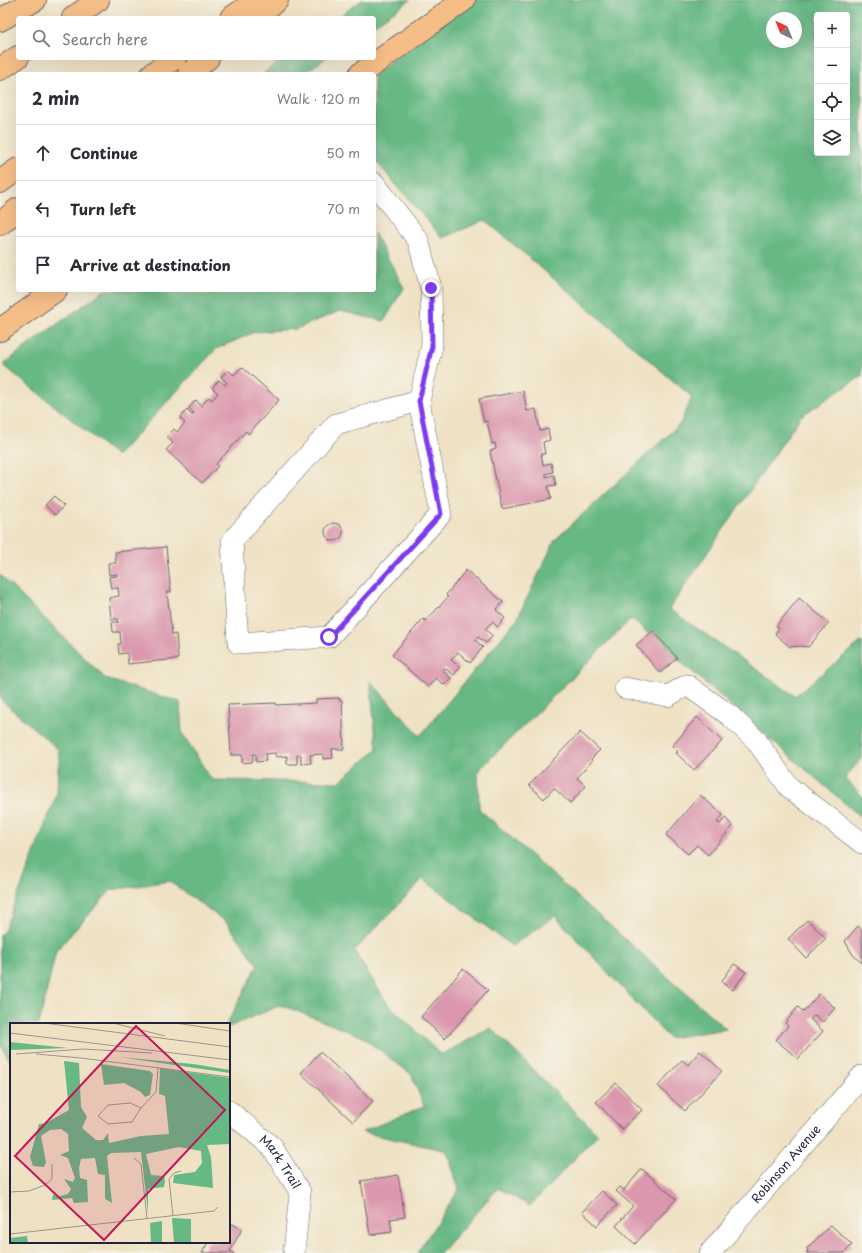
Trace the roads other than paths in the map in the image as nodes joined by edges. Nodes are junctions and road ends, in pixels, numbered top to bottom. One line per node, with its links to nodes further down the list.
1 (35, 0): 9 (main road)
2 (98, 0): 6 (main road)
3 (257, 0): 7 (main road)
4 (277, 0): 8 (main road)
5 (464, 0): 16 (main road)
6 (76, 16)
7 (234, 16)
8 (258, 16)
9 (0, 20)
10 (16, 58): 13 (main road)
11 (172, 60): 14 (main road)
12 (206, 60): 15 (main road)
13 (0, 69)
14 (155, 72)
15 (191, 72)
16 (363, 72)
17 (16, 170): 18 (main road)
18 (0, 182)
19 (376, 186): 24 (street)
20 (16, 211): 21 (main road)
21 (0, 224)
22 (53, 292): 23 (main road)
23 (0, 330)
24 (419, 401): 24 (street)
25 (625, 688): 26 (street)
26 (862, 843)
27 (862, 1076): 30 (street, Robinson Avenue)
28 (230, 1112): 29 (street, Mark Trail)
29 (294, 1253)
30 (710, 1253)

